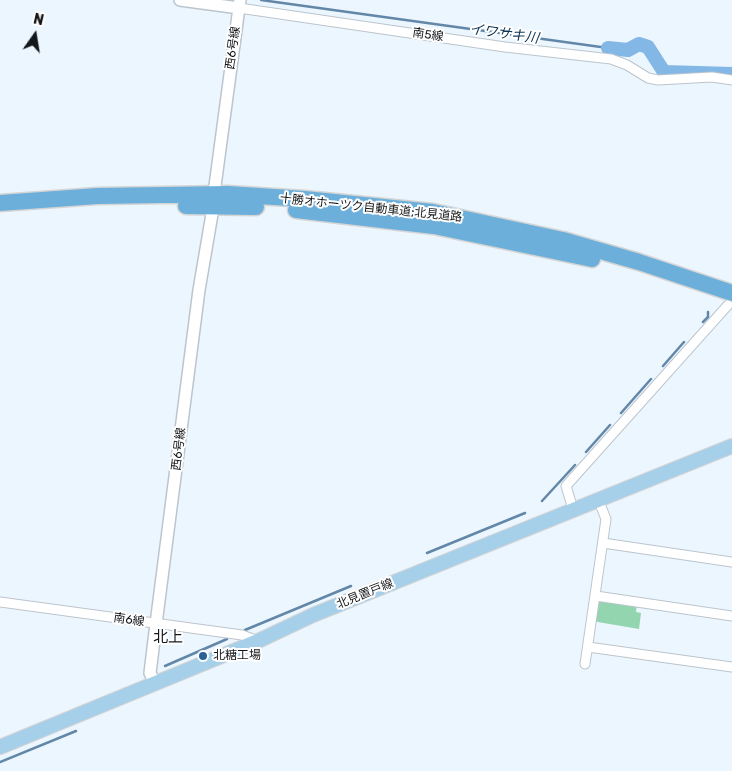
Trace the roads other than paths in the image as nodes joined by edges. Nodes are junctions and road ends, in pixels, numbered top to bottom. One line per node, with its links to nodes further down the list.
1 (180, 0): 2 (street, 南5線)
2 (239, 4): 3 (street, 南5線); 4 (street, 西6号線)
3 (732, 80)
4 (215, 186)
5 (0, 202): 8 (highway, 十勝オホーツク自動車道;北見道路)
6 (0, 214): 8 (highway, 十勝オホーツク自動車道;北見道路)
7 (212, 214): 17 (street, 西6号線)
8 (731, 298): 11 (street)
9 (732, 446): 10 (main road, 北見置戸線)
10 (598, 499): 11 (main road, 北見置戸線); 12 (street)
11 (573, 509): 18 (main road, 北見置戸線)
12 (603, 543): 13 (street); 14 (street)
13 (732, 562)
14 (596, 596): 16 (street); 19 (street)
15 (0, 602): 17 (street, 南6線)
16 (732, 616)
17 (156, 624): 18 (street, 南6線); 22 (street, 西6号線)
18 (258, 641): 22 (main road, 北見置戸線)
19 (588, 647): 20 (street); 21 (street)
20 (585, 664)
21 (732, 667)
22 (155, 683): 23 (main road, 北見置戸線)
23 (0, 747)

